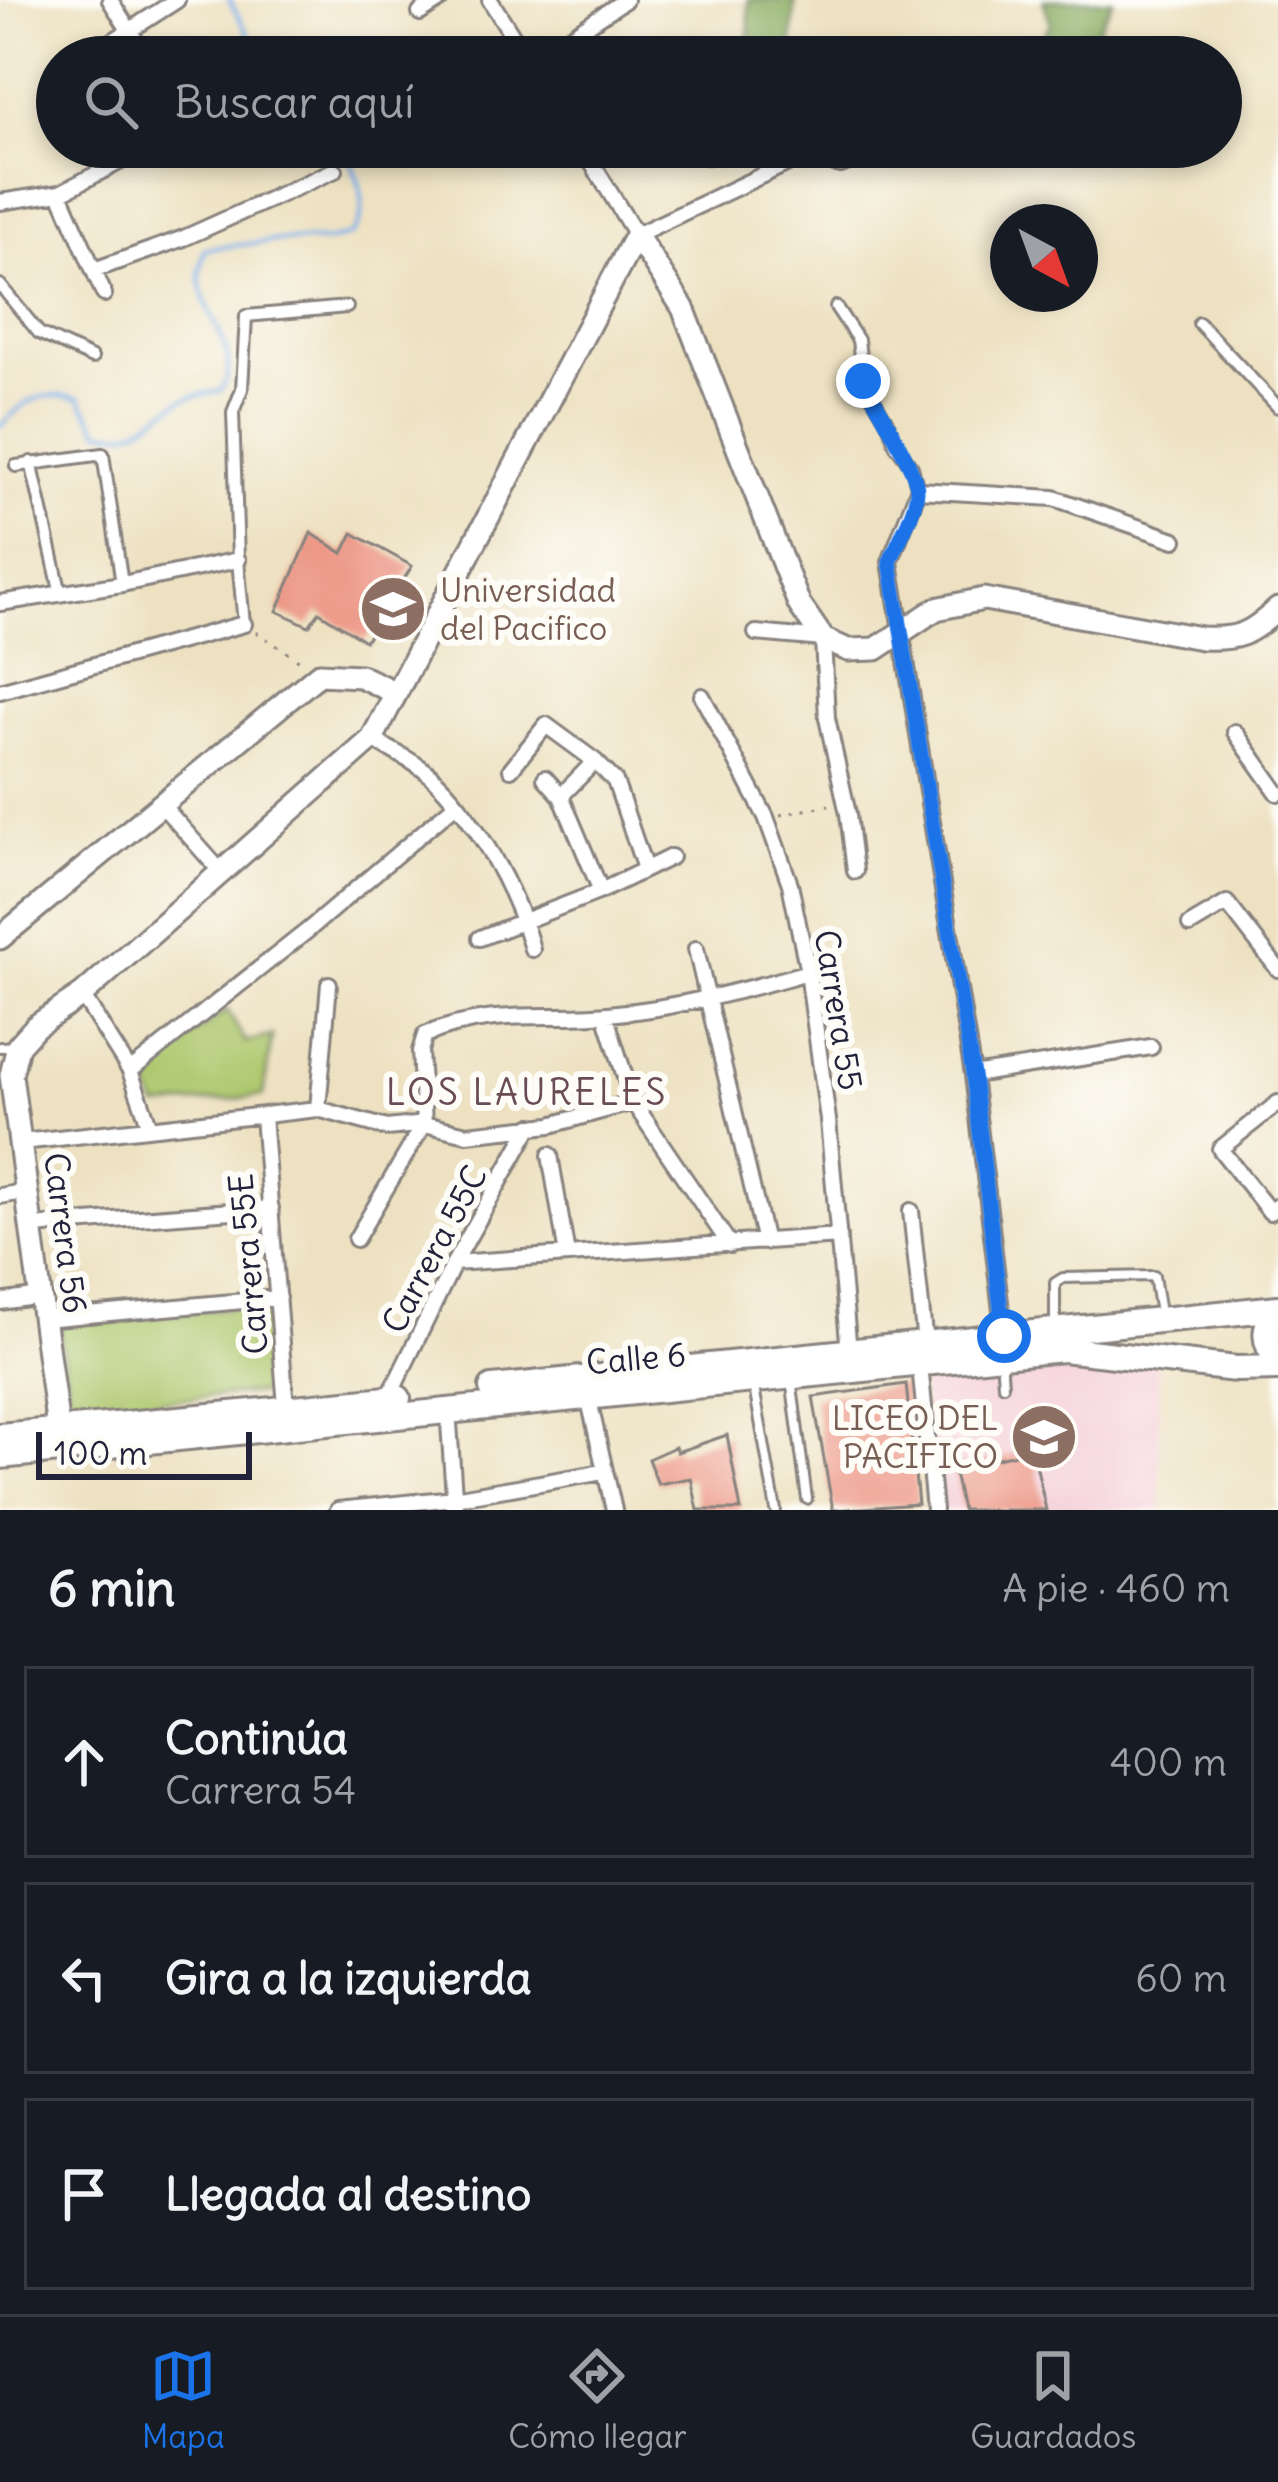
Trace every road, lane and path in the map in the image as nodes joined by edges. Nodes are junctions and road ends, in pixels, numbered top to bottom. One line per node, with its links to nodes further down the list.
1 (110, 0): 7 (street)
2 (177, 0): 7 (street)
3 (440, 0): 6 (street)
4 (490, 0): 10 (street)
5 (625, 0): 11 (street)
6 (420, 13)
7 (130, 32): 8 (street); 9 (street)
8 (123, 36)
9 (133, 36)
10 (513, 36)
11 (571, 36)
12 (108, 168): 16 (street)
13 (596, 168): 18 (street)
14 (780, 168): 18 (street)
15 (335, 170): 19 (street)
16 (60, 193): 17 (street); 19 (street)
17 (0, 202)
18 (637, 235): 39 (main road); 42 (main road)
19 (94, 270): 21 (street)
20 (0, 285): 25 (street)
21 (104, 294)
22 (347, 307): 31 (street)
23 (836, 307): 29 (street)
24 (1199, 323): 26 (street)
25 (92, 358)
26 (1278, 407)
27 (31, 462): 28 (street); 32 (street); 33 (street)
28 (16, 466)
29 (917, 490): 30 (street); 37 (street)
30 (1175, 540)
31 (238, 560): 32 (street); 36 (street)
32 (122, 584): 33 (street)
33 (61, 593): 34 (street)
34 (0, 603)
35 (1278, 609): 37 (main road)
36 (244, 624): 40 (path); 41 (street)
37 (901, 631): 39 (main road); 77 (street)
38 (756, 633): 39 (street)
39 (823, 639): 53 (street)
40 (319, 674): 42 (main road); 54 (main road)
41 (0, 691)
42 (396, 693): 45 (main road)
43 (702, 696): 56 (street, Carrera 55)
44 (1235, 732): 48 (street)
45 (372, 739): 55 (street); 60 (main road)
46 (1278, 754): 48 (street)
47 (595, 761): 49 (street); 52 (street); 58 (street)
48 (1261, 767): 51 (street)
49 (511, 769)
50 (545, 778): 52 (street)
51 (1278, 793)
52 (561, 796): 61 (street)
53 (845, 802): 56 (path); 59 (street)
54 (160, 804): 60 (street); 64 (main road)
55 (456, 804): 62 (street); 76 (street)
56 (766, 817): 69 (street, Carrera 55)
57 (671, 857): 58 (street)
58 (645, 869): 61 (street)
59 (855, 871)
60 (222, 873): 71 (main road)
61 (601, 891): 62 (street)
62 (524, 920): 65 (street); 66 (street)
63 (1190, 925): 68 (street)
64 (0, 938)
65 (479, 938)
66 (532, 950)
67 (696, 950): 72 (street)
68 (1278, 969)
69 (808, 972): 72 (street); 94 (street, Carrera 55)
70 (329, 984): 81 (street)
71 (82, 995): 74 (main road); 76 (street)
72 (707, 1001): 73 (street); 96 (street)
73 (605, 1015): 79 (street); 83 (street)
74 (9, 1047): 78 (main road, Carrera 56)
75 (1151, 1047): 77 (street)
76 (130, 1071): 85 (street)
77 (973, 1075): 106 (street)
78 (8, 1101): 86 (main road, Carrera 56)
79 (633, 1102): 84 (street); 97 (street)
80 (1278, 1103): 90 (street)
81 (318, 1108): 82 (street); 83 (street)
82 (262, 1116): 85 (street); 91 (street, Carrera 55E)
83 (424, 1124): 84 (street); 95 (street)
84 (531, 1126): 99 (street, Carrera 55C)
85 (150, 1127): 86 (street)
86 (22, 1142): 88 (main road, Carrera 56)
87 (550, 1155): 98 (street)
88 (29, 1191): 89 (street); 93 (main road, Carrera 56)
89 (0, 1196)
90 (1278, 1206)
91 (271, 1208): 93 (street); 100 (street, Carrera 55E)
92 (911, 1211): 108 (street)
93 (34, 1226): 102 (main road, Carrera 56)
94 (839, 1236): 96 (street); 107 (street, Carrera 55)
95 (356, 1239)
96 (765, 1242): 97 (street)
97 (730, 1245): 98 (street)
98 (568, 1255): 99 (street)
99 (454, 1262): 114 (street, Carrera 55C)
100 (278, 1298): 102 (street); 115 (street, Carrera 55E)
101 (0, 1302): 102 (street)
102 (42, 1308): 117 (main road, Carrera 56)
103 (1278, 1309): 104 (highway, Calle 6); 109 (highway)
104 (1160, 1320): 105 (highway, Calle 6); 105 (lane)
105 (1055, 1331): 106 (highway, Calle 6)
106 (1003, 1346): 108 (highway, Calle 6); 109 (highway, Calle 6); 112 (lane)
107 (849, 1352): 108 (highway, Calle 6); 114 (highway, Calle 6)
108 (922, 1354): 110 (highway, Calle 6); 126 (street)
109 (1278, 1364)
110 (791, 1377): 111 (highway, Calle 6); 121 (lane)
111 (753, 1381): 113 (highway, Calle 6); 125 (lane)
112 (1004, 1385)
113 (588, 1396): 116 (highway, Calle 6); 120 (street)
114 (388, 1399): 115 (highway, Calle 6)
115 (286, 1407): 117 (highway, Calle 6)
116 (448, 1408): 119 (highway, Calle 6); 122 (street)
117 (58, 1430): 118 (highway, Calle 6)
118 (0, 1436)
119 (0, 1456)
120 (603, 1472): 122 (street); 124 (street)
121 (807, 1499)
122 (454, 1504): 123 (street)
123 (338, 1510)
124 (614, 1510)
125 (776, 1510)
126 (934, 1510)

